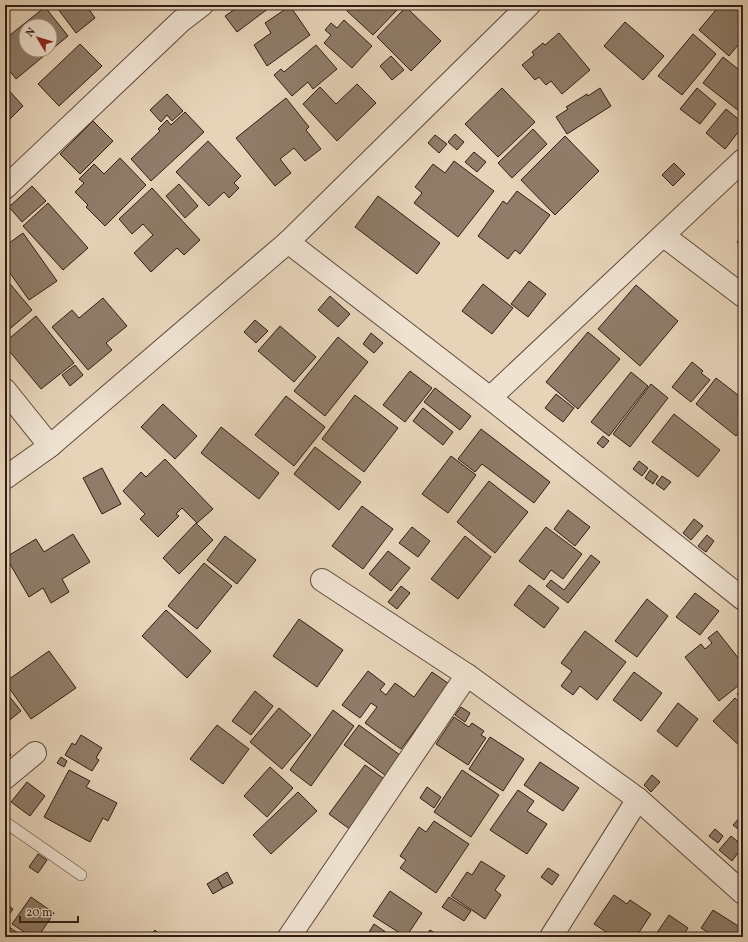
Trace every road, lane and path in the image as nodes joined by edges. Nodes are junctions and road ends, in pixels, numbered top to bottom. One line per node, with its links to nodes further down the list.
1 (202, 5): 4 (street)
2 (529, 5): 6 (street)
3 (743, 160): 5 (street)
4 (5, 188)
5 (664, 236): 7 (street); 9 (street)
6 (288, 242): 9 (street); 10 (street)
7 (743, 296)
8 (5, 390): 10 (street)
9 (490, 398): 13 (street)
10 (50, 446): 11 (street)
11 (5, 478)
12 (322, 580): 14 (street)
13 (743, 599)
14 (467, 675): 17 (street); 21 (street)
15 (35, 753): 16 (street)
16 (5, 778)
17 (638, 799): 20 (street); 22 (street)
18 (5, 822): 19 (lane)
19 (82, 875)
20 (743, 893)
21 (289, 937)
22 (551, 937)

